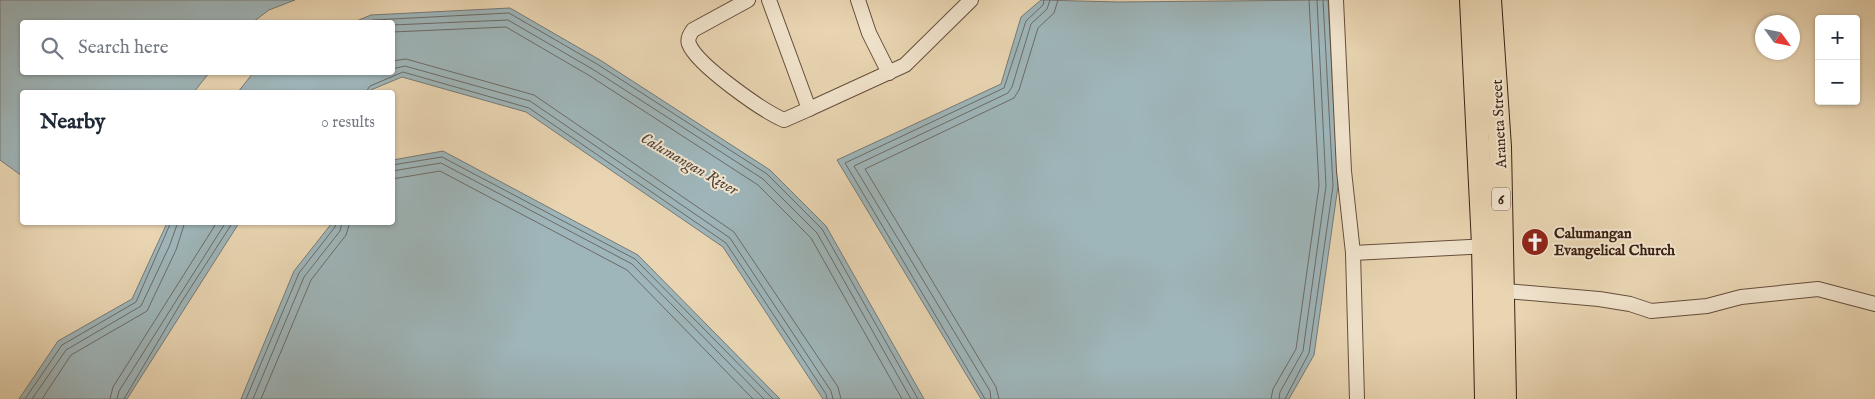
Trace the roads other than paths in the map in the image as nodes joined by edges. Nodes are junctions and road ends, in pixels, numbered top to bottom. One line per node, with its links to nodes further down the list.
1 (748, 0): 9 (street)
2 (769, 0): 9 (street)
3 (858, 0): 8 (street)
4 (971, 0): 8 (street)
5 (1336, 0): 11 (street)
6 (1471, 0): 10 (highway)
7 (1490, 0): 10 (highway, Araneta Street / 6)
8 (889, 73): 9 (street)
9 (809, 109)
10 (1493, 246): 11 (street); 12 (highway)
11 (1353, 253): 14 (street)
12 (1493, 290): 13 (street); 15 (highway); 16 (highway)
13 (1875, 304)
14 (1357, 399)
15 (1486, 399)
16 (1505, 399)

